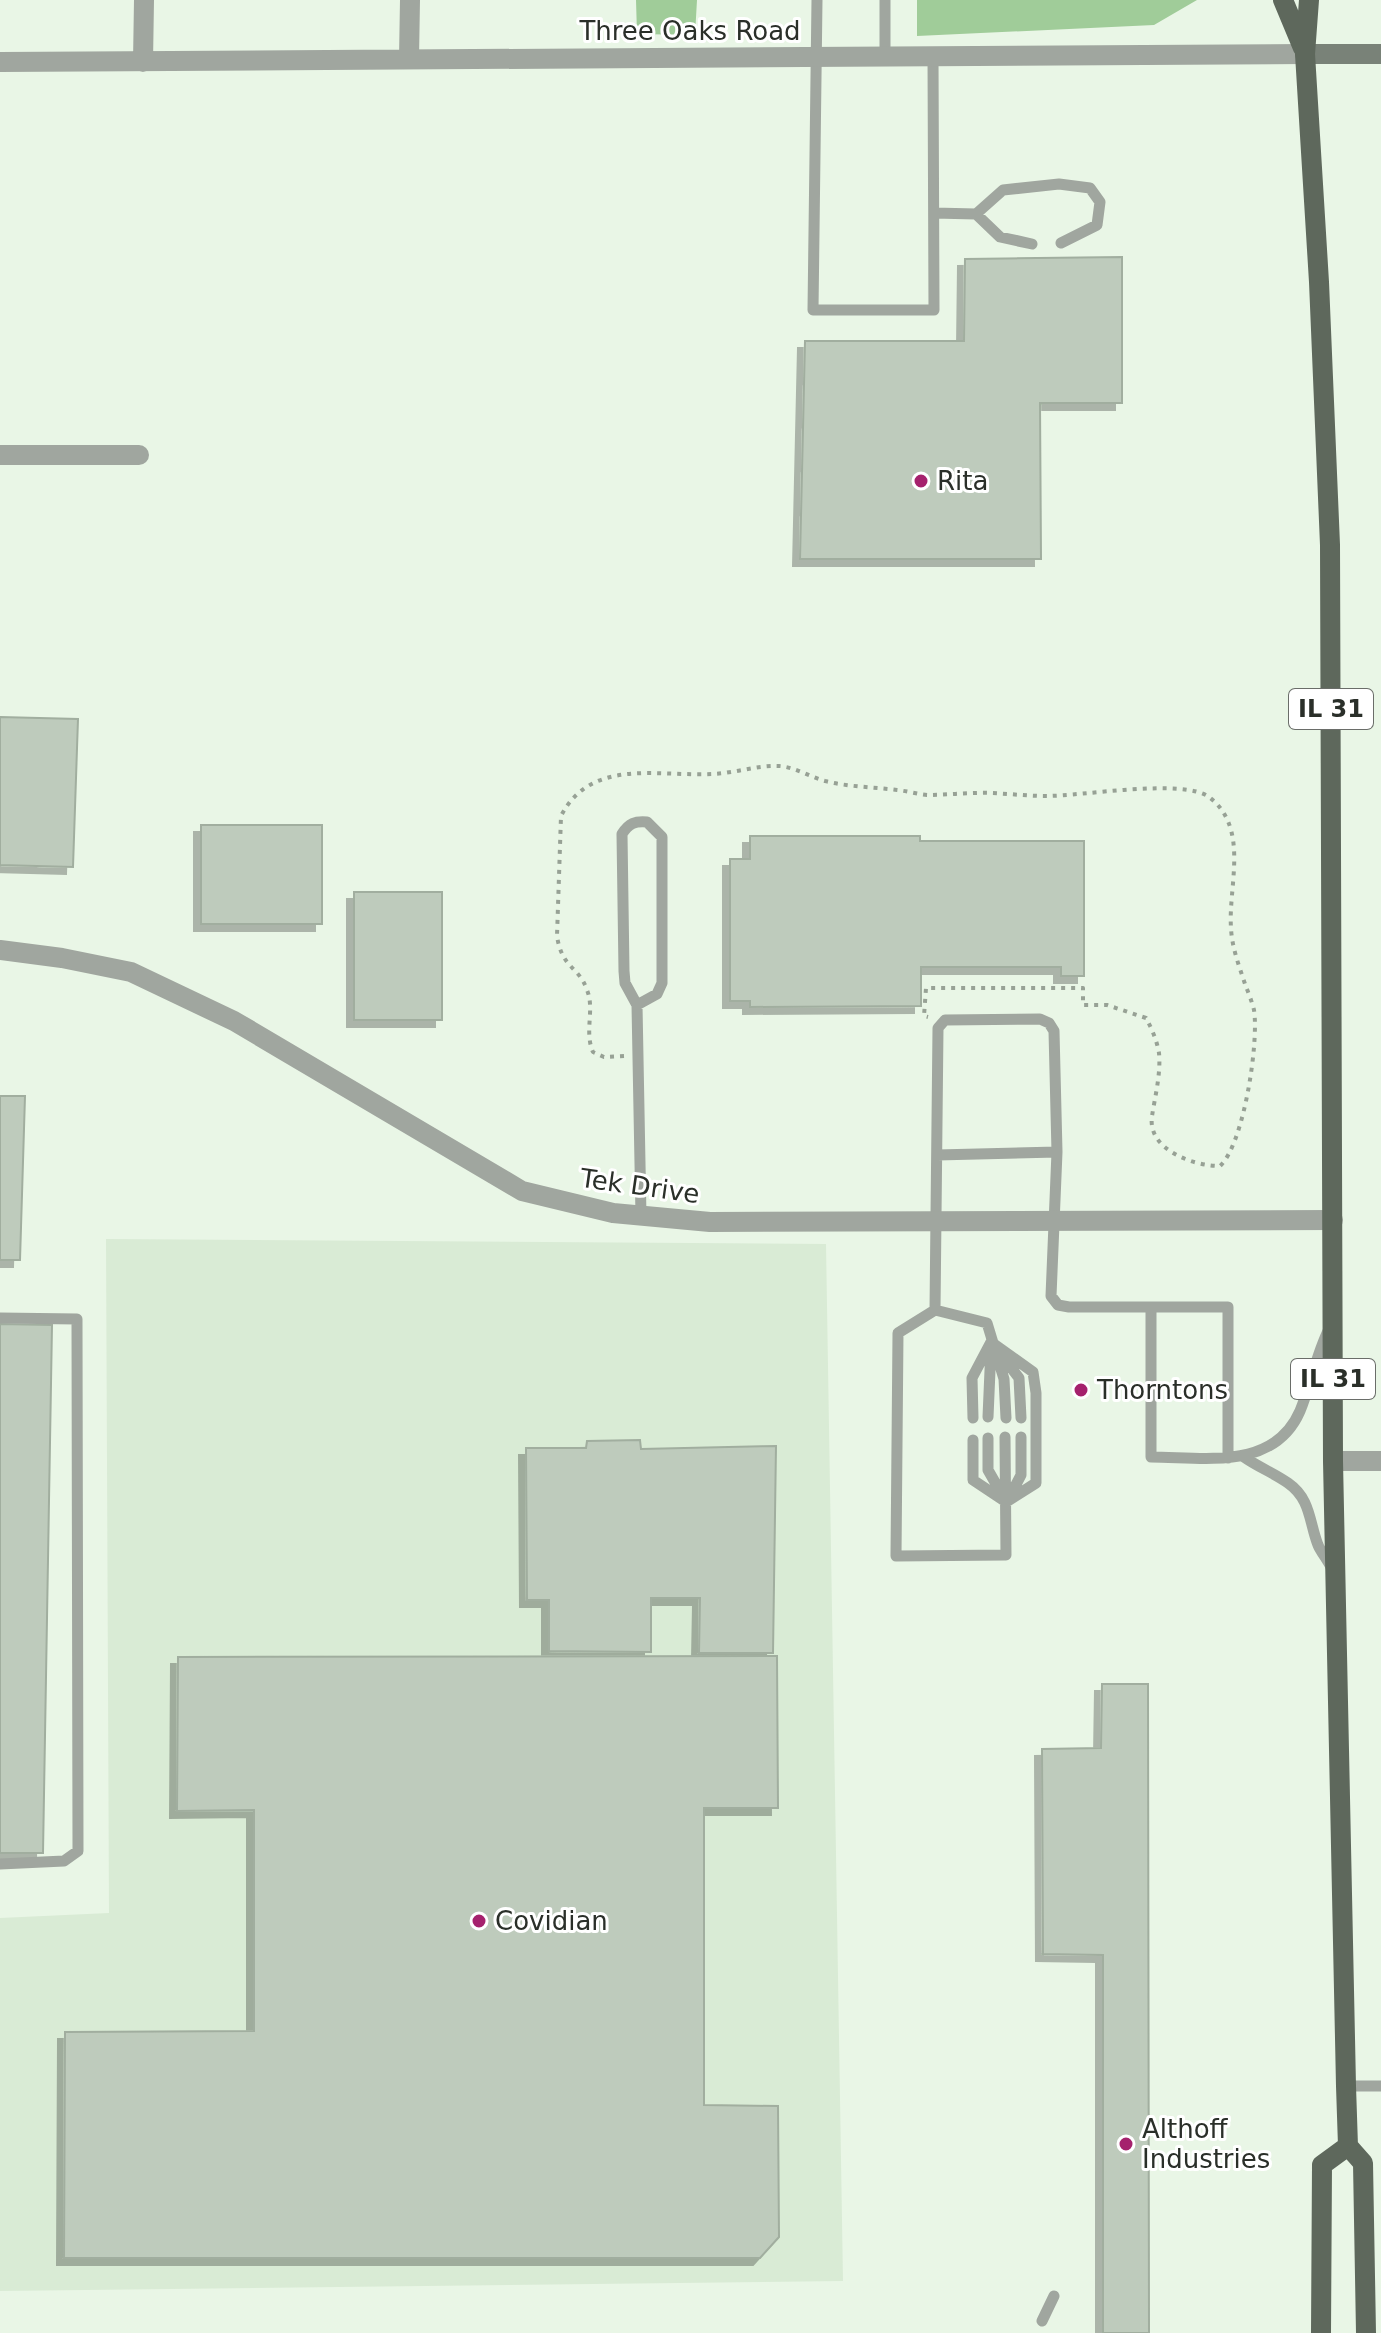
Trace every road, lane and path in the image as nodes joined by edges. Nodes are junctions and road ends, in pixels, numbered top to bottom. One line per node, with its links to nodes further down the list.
1 (144, 0): 14 (street)
2 (410, 0): 12 (street)
3 (817, 0): 11 (lane)
4 (885, 0): 9 (lane)
5 (1283, 0): 7 (main road, IL 31)
6 (1309, 0): 7 (main road, IL 31)
7 (1305, 54): 8 (street, Three Oaks Road); 10 (street, Three Oaks Road); 28 (main road, IL 31)
8 (1381, 54)
9 (885, 56): 10 (street, Three Oaks Road); 11 (street, Three Oaks Road)
10 (933, 56): 15 (lane)
11 (815, 57): 12 (street, Three Oaks Road); 15 (lane)
12 (409, 59): 14 (street, Three Oaks Road)
13 (0, 62): 14 (street, Three Oaks Road)
14 (143, 62)
15 (934, 213): 16 (lane)
16 (976, 214): 17 (lane); 18 (lane)
17 (1061, 243)
18 (1032, 244)
19 (0, 455): 20 (street)
20 (139, 455)
21 (0, 950): 27 (street, Tek Drive)
22 (637, 1005): 22 (lane); 24 (lane)
23 (941, 1023): 24 (path); 25 (lane); 26 (lane)
24 (638, 1056): 27 (lane)
25 (1057, 1152): 26 (lane); 30 (lane)
26 (937, 1155): 29 (lane)
27 (641, 1216): 29 (street, Tek Drive)
28 (1333, 1220): 30 (street, Tek Drive); 34 (main road, IL 31)
29 (936, 1222): 30 (street, Tek Drive); 32 (lane)
30 (1056, 1222): 31 (lane)
31 (1151, 1307): 45 (lane); 45 (lane)
32 (935, 1310): 35 (lane); 48 (lane)
33 (0, 1318): 50 (lane)
34 (1333, 1321): 44 (lane); 46 (main road, IL 31)
35 (991, 1342): 36 (lane); 37 (lane); 38 (lane); 39 (lane); 48 (lane)
36 (988, 1417)
37 (973, 1418)
38 (1006, 1418)
39 (1021, 1418)
40 (1005, 1437): 48 (lane)
41 (1021, 1437): 48 (lane)
42 (988, 1438): 48 (lane)
43 (973, 1440): 48 (lane)
44 (1244, 1457): 45 (lane); 49 (lane)
45 (1228, 1458)
46 (1333, 1461): 47 (street); 49 (main road, IL 31)
47 (1381, 1461)
48 (1006, 1502)
49 (1336, 1574): 51 (main road, IL 31)
50 (0, 1864)
51 (1346, 2086): 52 (lane); 53 (main road, IL 31)
52 (1381, 2086)
53 (1348, 2146): 56 (main road); 57 (main road, IL 31)
54 (1054, 2296): 55 (lane)
55 (1042, 2321)
56 (1321, 2333)
57 (1366, 2333)

